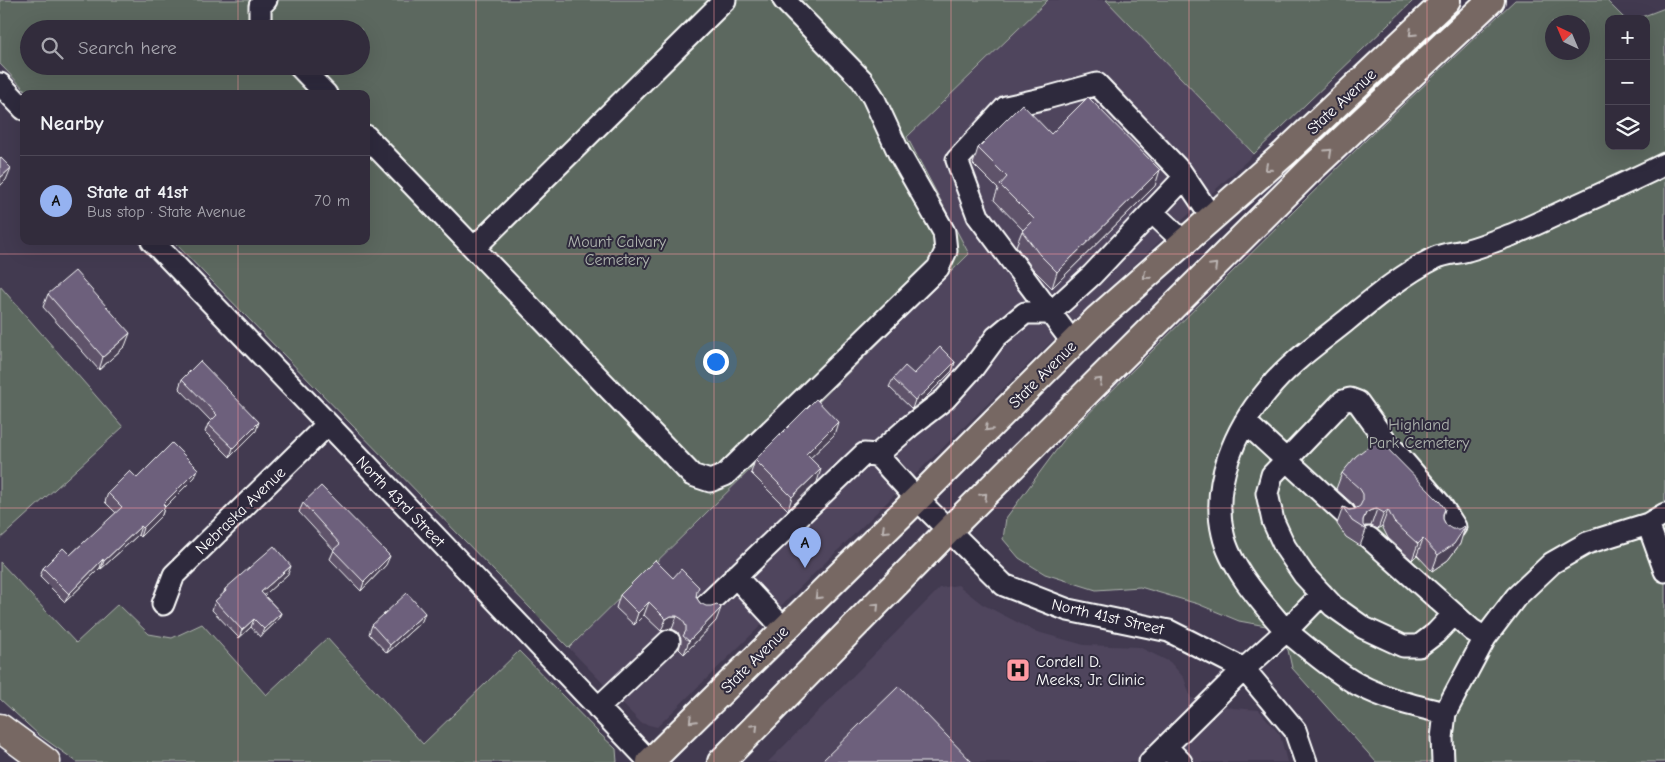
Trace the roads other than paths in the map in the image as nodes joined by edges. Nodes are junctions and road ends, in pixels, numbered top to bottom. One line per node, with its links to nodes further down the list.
1 (725, 0): 18 (street)
2 (784, 0): 18 (street)
3 (1447, 0): 15 (main road, State Avenue, one-way to 15)
4 (1491, 0): 28 (main road, State Avenue, one-way to 4)
5 (260, 2): 6 (street)
6 (260, 20)
7 (308, 75): 9 (street)
8 (0, 84): 10 (street)
9 (322, 90)
10 (20, 105)
11 (370, 140): 18 (street)
12 (1662, 169): 21 (street)
13 (1184, 178): 14 (street); 15 (street); 19 (street)
14 (1152, 212): 16 (street); 19 (street)
15 (1212, 218): 16 (main road, State Avenue)
16 (1184, 242): 20 (main road, State Avenue, one-way to 20)
17 (156, 245): 22 (street, North 43rd Street)
18 (474, 248)
19 (1050, 313): 20 (street); 23 (street)
20 (1073, 343): 25 (main road, State Avenue, one-way to 25)
21 (1245, 422): 24 (street); 38 (street)
22 (328, 424): 34 (street, Nebraska Avenue); 42 (street, North 43rd Street)
23 (877, 455): 25 (street, North 41st Street); 32 (street)
24 (1286, 460): 26 (street); 29 (street); 33 (street)
25 (917, 499): 28 (street, North 41st Street); 37 (main road, State Avenue, one-way to 37)
26 (1345, 514)
27 (1656, 519): 31 (street); 39 (street)
28 (950, 530): 41 (street, North 41st Street); 48 (main road, State Avenue, one-way to 28)
29 (1450, 533)
30 (1369, 538): 36 (street)
31 (1665, 571)
32 (735, 576): 35 (street); 37 (street)
33 (1322, 594): 36 (street); 38 (street)
34 (163, 604)
35 (704, 607)
36 (1454, 614): 39 (street)
37 (784, 629): 47 (main road, State Avenue, one-way to 47)
38 (1286, 631): 41 (street); 43 (street)
39 (1485, 638): 43 (street)
40 (669, 641): 42 (street)
41 (1244, 669): 45 (street); 51 (street, North 41st Street)
42 (598, 708): 47 (street, North 43rd Street)
43 (1445, 713): 52 (street)
44 (0, 728): 46 (highway)
45 (1166, 747): 49 (street); 50 (street)
46 (46, 762)
47 (650, 762)
48 (721, 762)
49 (1150, 762)
50 (1180, 762)
51 (1306, 762)
52 (1443, 762)

